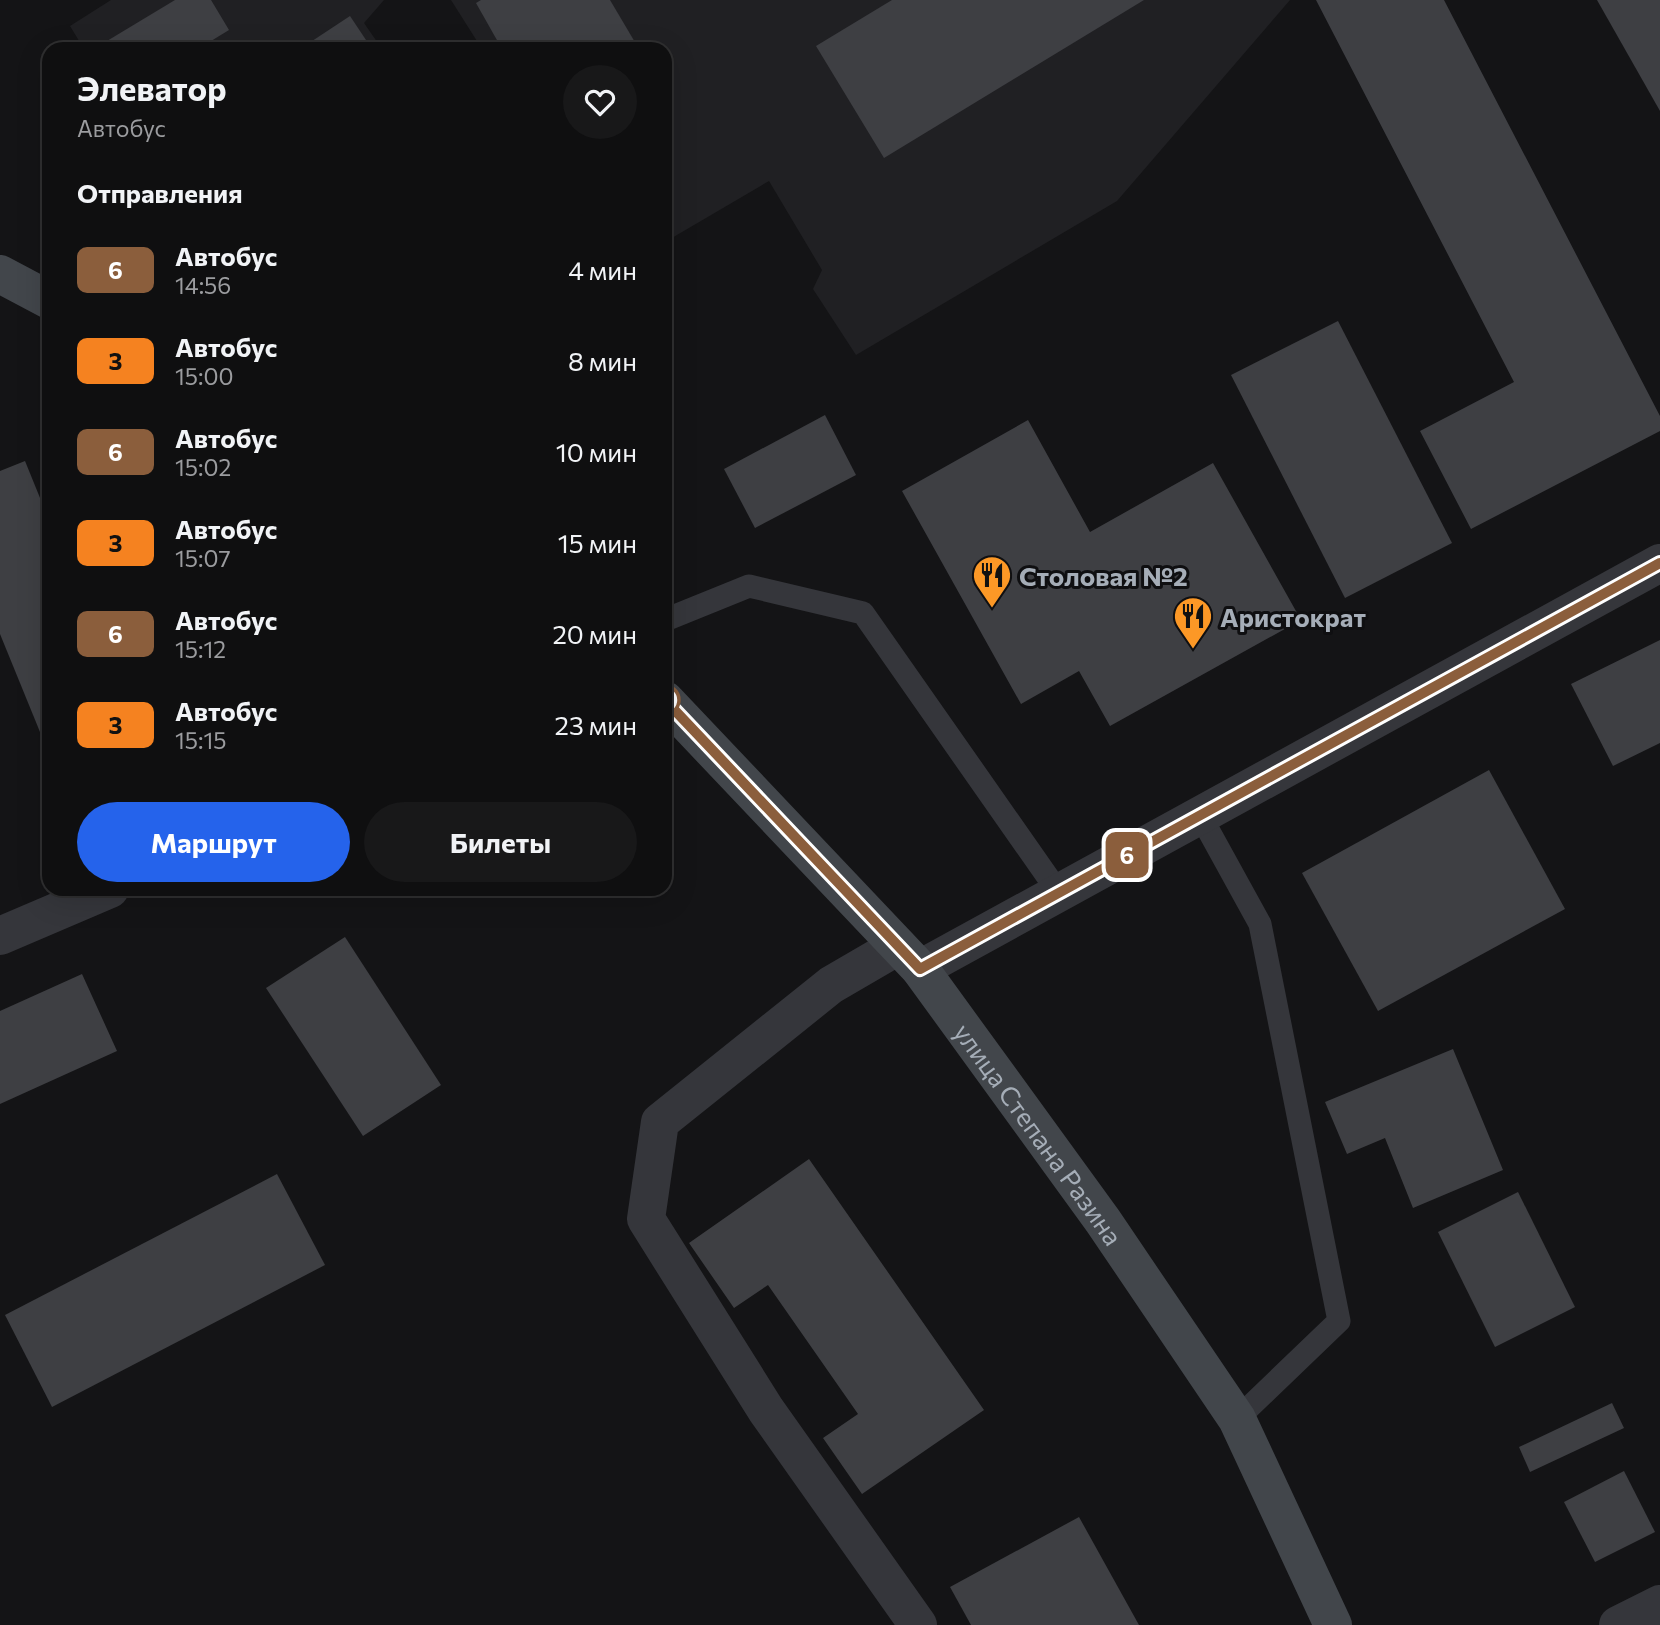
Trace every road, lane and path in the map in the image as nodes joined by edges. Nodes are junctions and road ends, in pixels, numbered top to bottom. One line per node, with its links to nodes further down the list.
1 (0, 274): 2 (main road)
2 (42, 296)
3 (1660, 563): 6 (street)
4 (672, 617): 7 (lane)
5 (672, 707): 10 (main road, улица Степана Разина)
6 (1200, 815): 7 (street); 11 (lane)
7 (1059, 893): 10 (street)
8 (94, 896): 9 (street)
9 (0, 936)
10 (909, 957): 11 (main road, улица Степана Разина); 13 (street)
11 (1237, 1419): 14 (main road, улица Степана Разина)
12 (1660, 1604): 15 (street)
13 (918, 1625)
14 (1333, 1625)
15 (1618, 1625)

